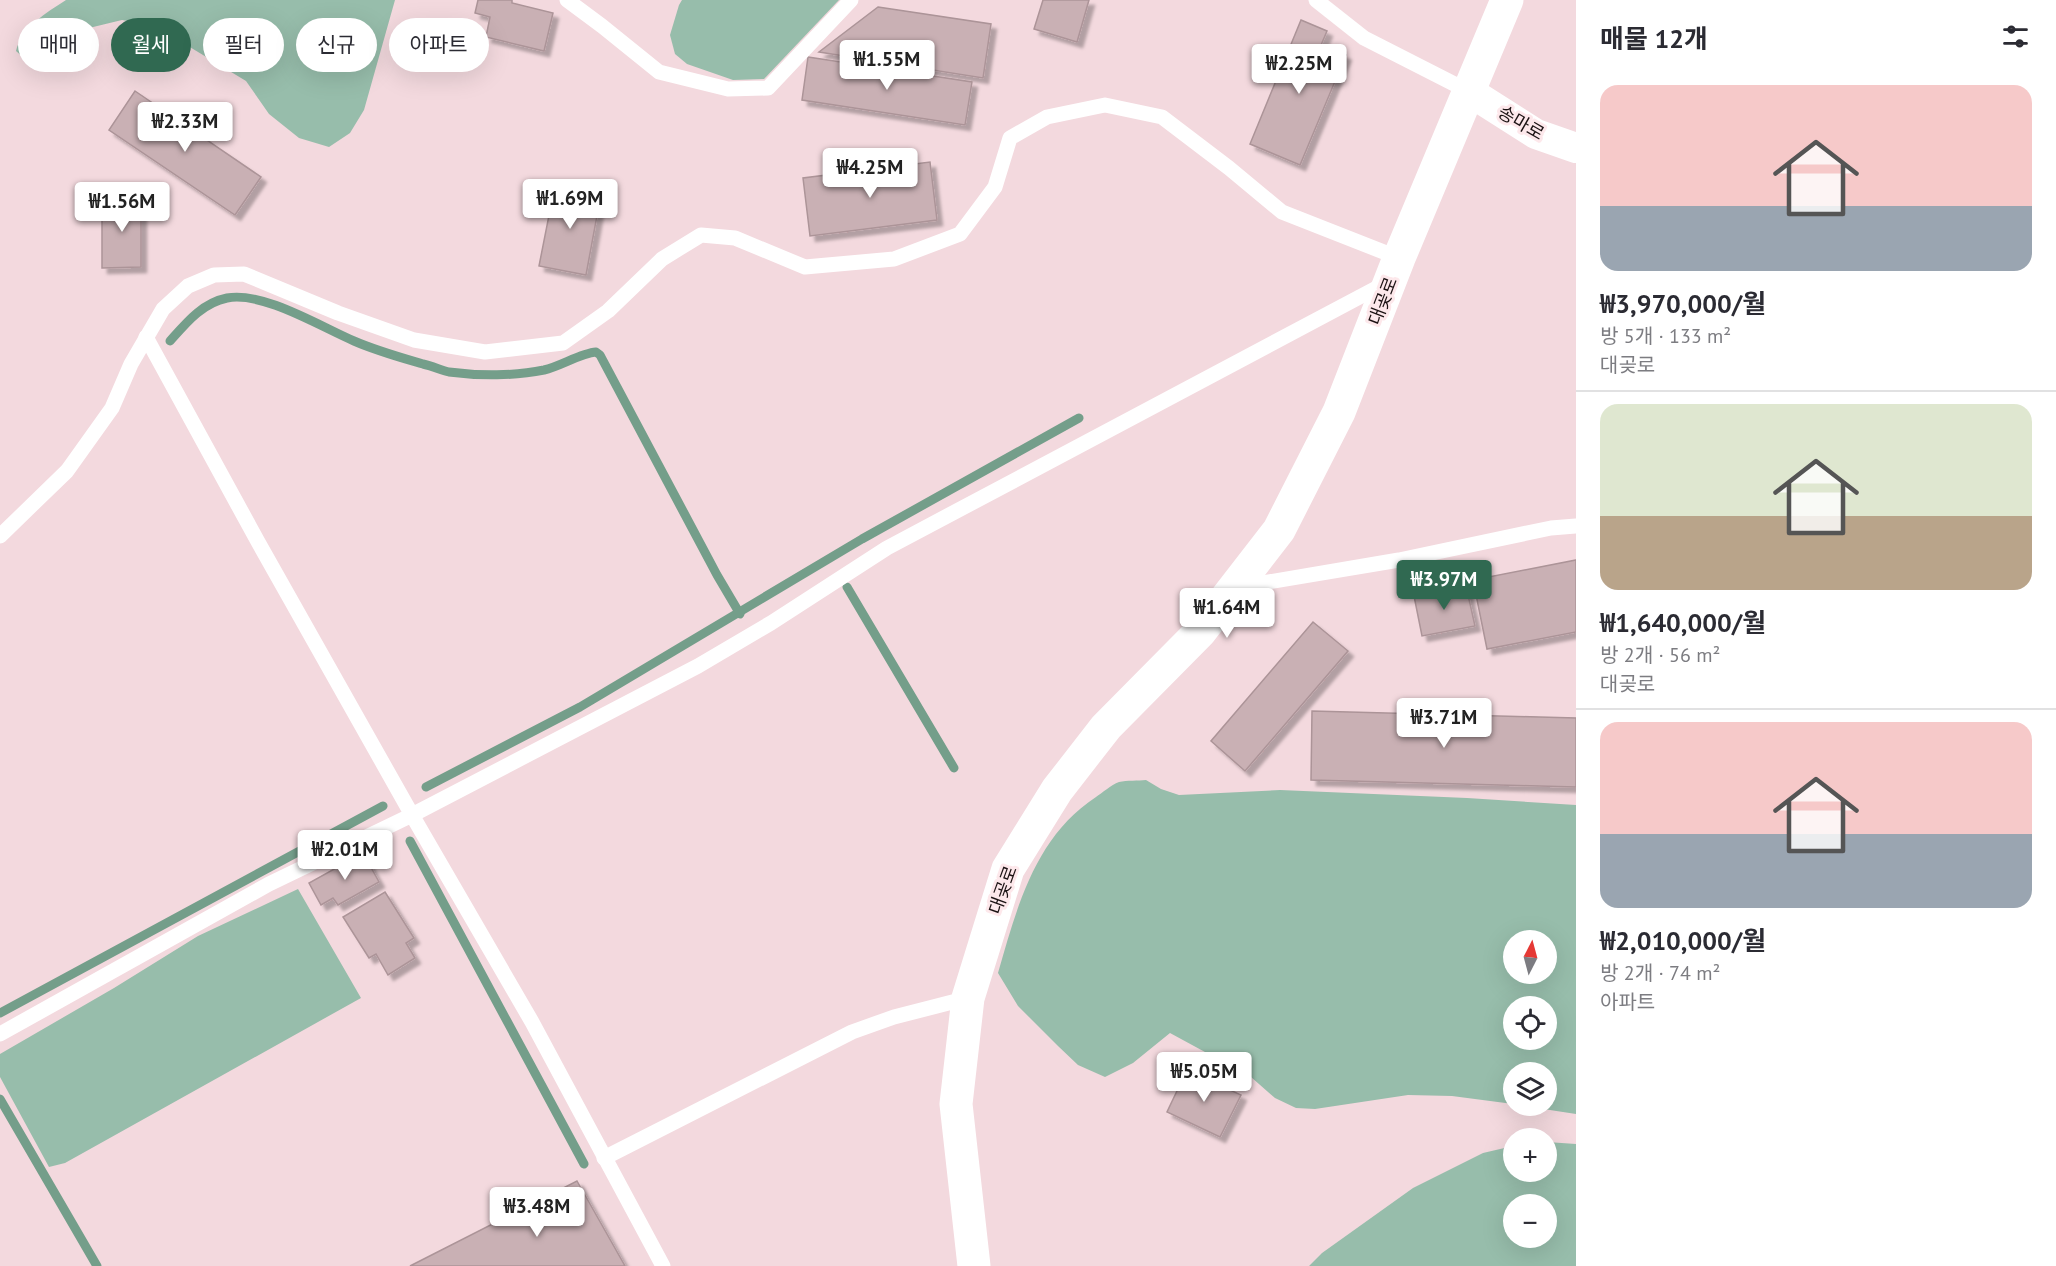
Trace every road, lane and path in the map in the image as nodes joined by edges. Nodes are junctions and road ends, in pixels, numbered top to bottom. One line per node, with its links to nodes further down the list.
1 (567, 0): 2 (lane)
2 (851, 0)
3 (1316, 0): 5 (lane)
4 (1507, 0): 5 (street, 대곶로)
5 (1470, 92): 6 (street, 송마로); 7 (street, 대곶로)
6 (1576, 148)
7 (1395, 269): 8 (lane); 11 (street, 대곶로); 12 (lane)
8 (146, 337): 10 (lane); 12 (lane)
9 (1576, 526): 11 (lane)
10 (0, 536)
11 (1233, 588): 13 (street, 대곶로)
12 (411, 815): 14 (lane); 15 (lane)
13 (968, 998): 15 (lane); 17 (street, 대곶로)
14 (0, 1034)
15 (604, 1158): 16 (lane)
16 (663, 1266)
17 (974, 1266)

